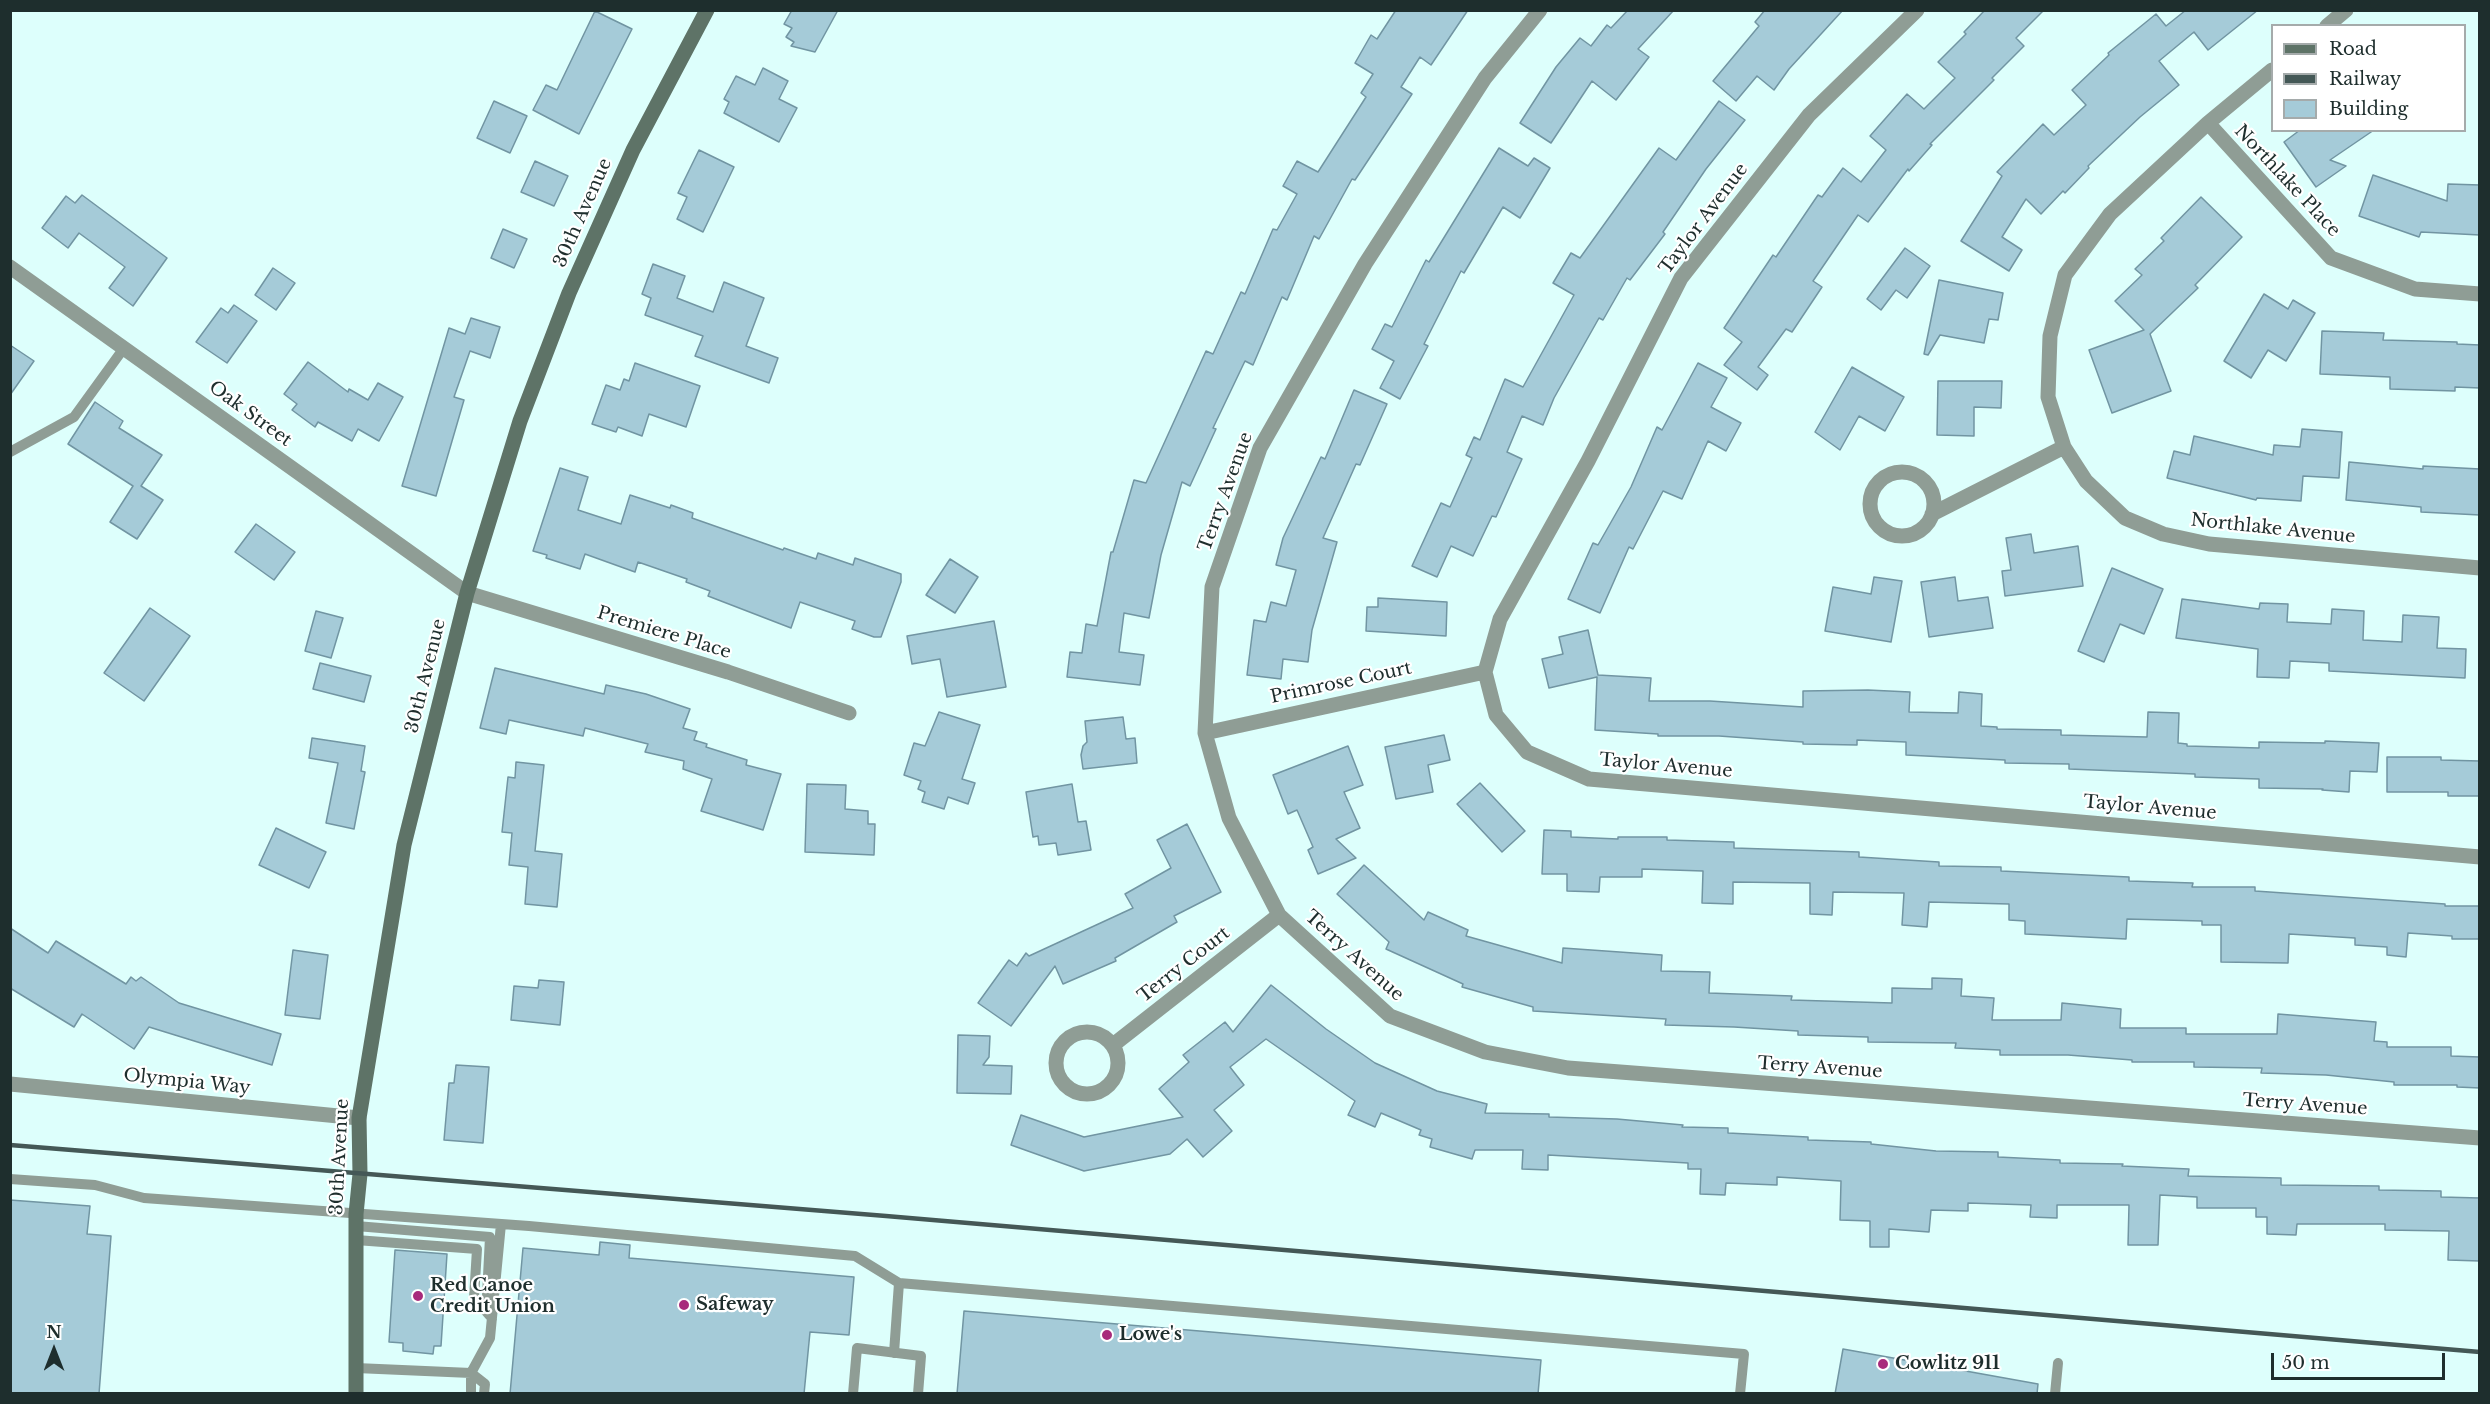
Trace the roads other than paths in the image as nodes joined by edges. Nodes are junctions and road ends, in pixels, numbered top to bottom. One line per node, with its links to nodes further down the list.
1 (707, 10): 15 (street, 30th Avenue)
2 (1540, 10): 18 (street, Terry Avenue)
3 (1917, 10): 16 (street, Taylor Avenue)
4 (2346, 10): 5 (street)
5 (2329, 24)
6 (2271, 71): 7 (street, Northlake Avenue)
7 (2208, 123): 9 (street, Northlake Place); 11 (street, Northlake Avenue)
8 (10, 267): 10 (street, Oak Street)
9 (2480, 294)
10 (124, 348): 12 (lane); 15 (street, Oak Street)
11 (2064, 447): 13 (street); 14 (street, Northlake Avenue)
12 (10, 452)
13 (1932, 514): 13 (street)
14 (2480, 568)
15 (467, 593): 17 (street, Premiere Place); 23 (street, 30th Avenue)
16 (1485, 672): 18 (street, Primrose Court); 19 (street, Taylor Avenue)
17 (849, 713)
18 (1205, 733): 20 (street, Terry Avenue)
19 (2480, 857)
20 (1279, 915): 21 (street, Terry Court); 24 (street, Terry Avenue)
21 (1113, 1045): 21 (street)
22 (10, 1084): 23 (street, Olympia Way)
23 (359, 1118): 27 (street, 30th Avenue)
24 (2480, 1138)
25 (10, 1179): 27 (lane)
26 (501, 1224): 27 (lane); 28 (lane); 29 (lane)
27 (356, 1226): 29 (lane); 29 (lane); 32 (street, 30th Avenue)
28 (899, 1283): 30 (lane); 39 (lane)
29 (492, 1319): 33 (lane)
30 (894, 1353): 37 (lane); 38 (lane)
31 (2058, 1363): 40 (lane)
32 (356, 1368): 33 (lane); 34 (street, 30th Avenue)
33 (471, 1372): 35 (lane); 36 (lane)
34 (356, 1394)
35 (471, 1394)
36 (484, 1394)
37 (853, 1394)
38 (918, 1394)
39 (1740, 1394)
40 (2055, 1394)

